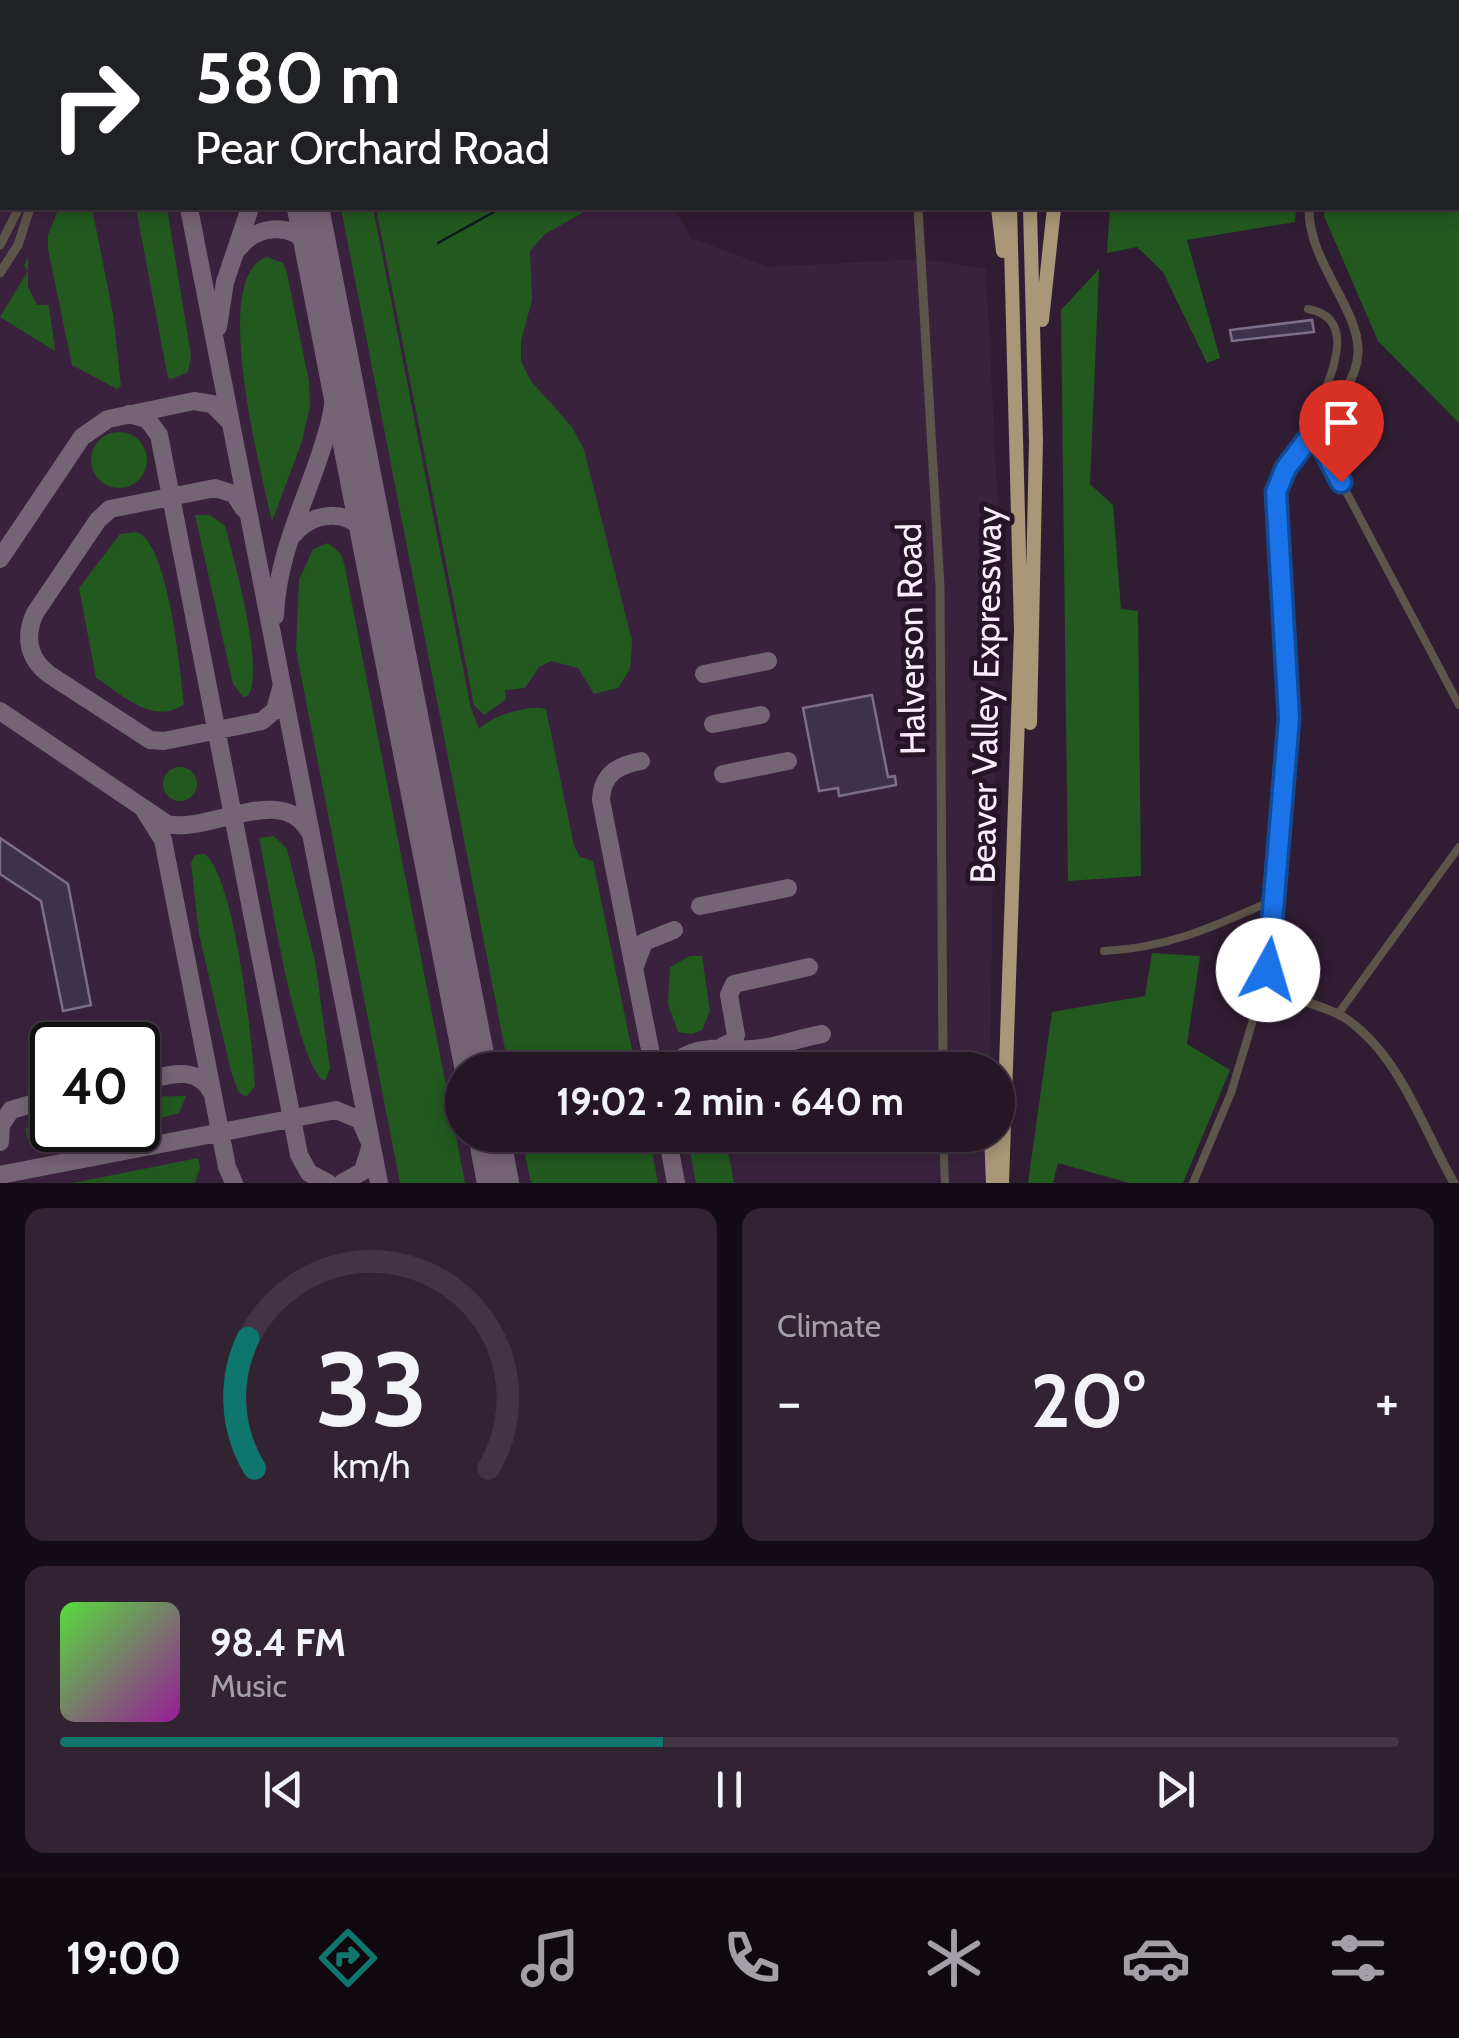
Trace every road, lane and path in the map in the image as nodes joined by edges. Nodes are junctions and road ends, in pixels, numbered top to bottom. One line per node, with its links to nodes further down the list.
1 (25, 210): 10 (street)
2 (25, 210): 11 (street)
3 (26, 210): 12 (street)
4 (918, 210): 24 (street, Halverson Road)
5 (998, 210): 17 (highway)
6 (1010, 210): 17 (highway, Beaver Valley Expressway)
7 (1030, 210): 16 (highway, Beaver Valley Expressway)
8 (1054, 210): 16 (highway)
9 (1308, 210): 14 (street)
10 (0, 245)
11 (0, 262)
12 (0, 273)
13 (1308, 309): 14 (street)
14 (1330, 409): 15 (street)
15 (1314, 431): 18 (street); 20 (street)
16 (1036, 441): 30 (highway, Beaver Valley Expressway)
17 (1019, 464): 29 (highway, Beaver Valley Expressway)
18 (1459, 705)
19 (1459, 847): 23 (street)
20 (1276, 898): 21 (street); 22 (street)
21 (1104, 952)
22 (1268, 970): 23 (street); 31 (street)
23 (1338, 1014): 32 (street)
24 (943, 1052)
25 (944, 1152): 27 (street)
26 (992, 1152): 28 (highway)
27 (944, 1183)
28 (993, 1183)
29 (1002, 1183)
30 (1012, 1183)
31 (1193, 1183)
32 (1454, 1183)

